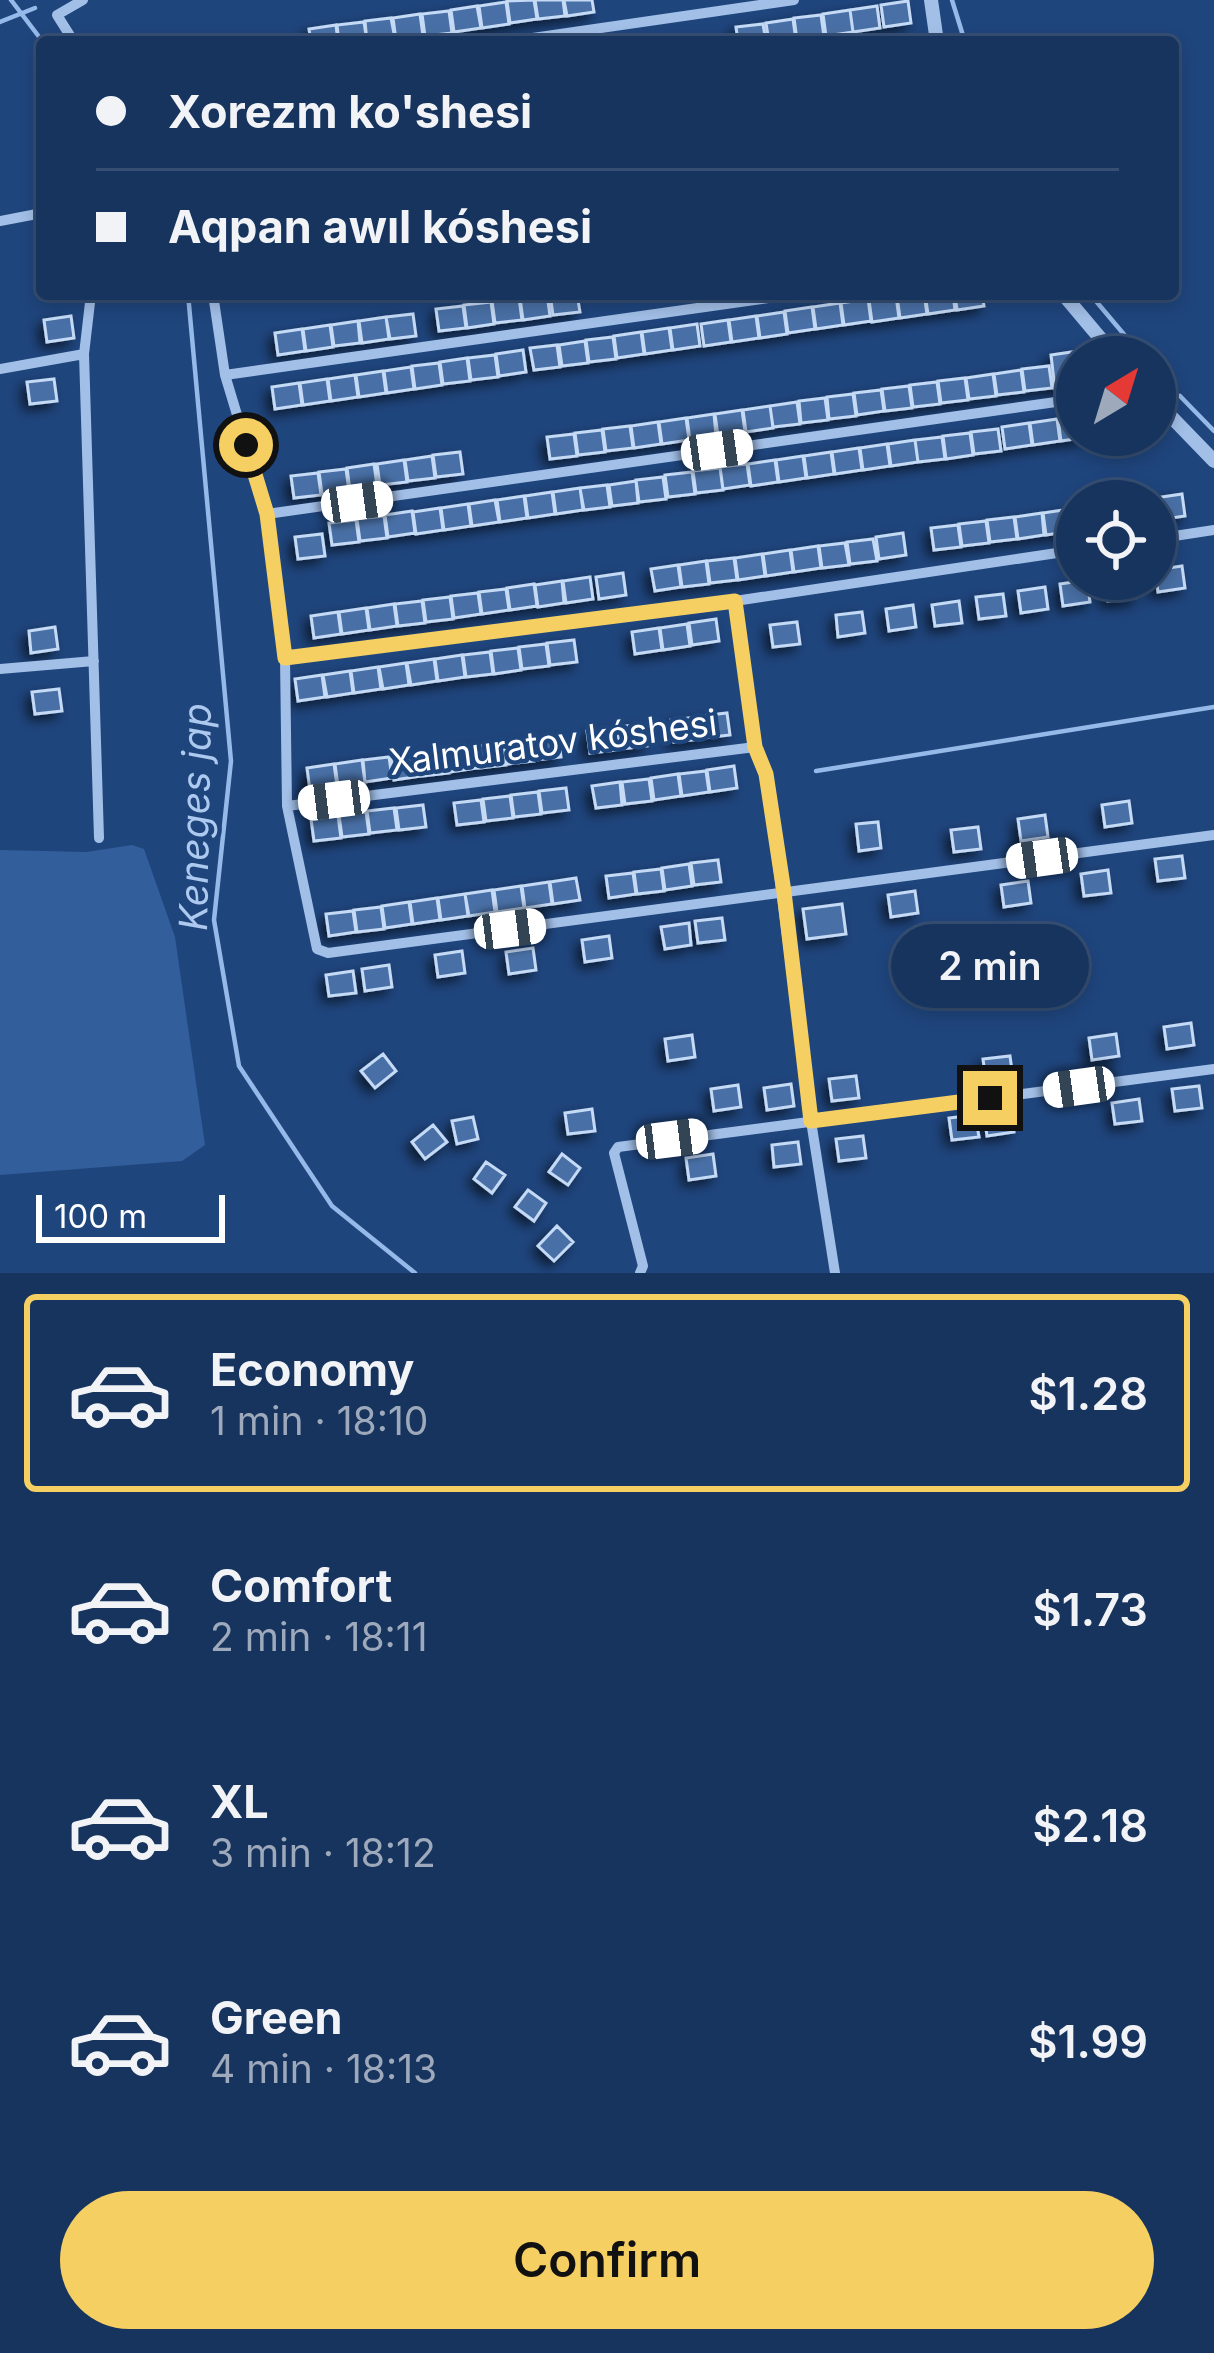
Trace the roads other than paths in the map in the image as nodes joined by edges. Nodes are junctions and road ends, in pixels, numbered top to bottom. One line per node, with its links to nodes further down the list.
1 (83, 0): 4 (street)
2 (794, 0): 5 (street)
3 (931, 0): 6 (street)
4 (70, 36)
5 (546, 36)
6 (936, 36)
7 (36, 214): 8 (street)
8 (0, 220)
9 (90, 300): 14 (street)
10 (214, 300): 16 (street)
11 (755, 300): 16 (street)
12 (1068, 300): 13 (street)
13 (1098, 336)
14 (84, 354): 15 (street); 26 (street)
15 (0, 369)
16 (225, 375): 20 (street)
17 (1056, 402): 20 (street)
18 (1176, 422): 19 (street)
19 (1214, 461)
20 (267, 514): 25 (street)
21 (1214, 530): 22 (street)
22 (1176, 536)
23 (1056, 553): 24 (street)
24 (735, 601): 25 (street); 28 (street)
25 (285, 658): 29 (street)
26 (94, 661): 27 (street); 31 (street)
27 (0, 669)
28 (755, 747): 29 (street, Xalmuratov kóshesi); 32 (street)
29 (287, 806): 32 (street)
30 (1214, 836): 32 (street)
31 (99, 838)
32 (784, 892): 34 (street)
33 (1214, 1070): 34 (street)
34 (811, 1121): 35 (street); 36 (street)
35 (640, 1273)
36 (835, 1273)

